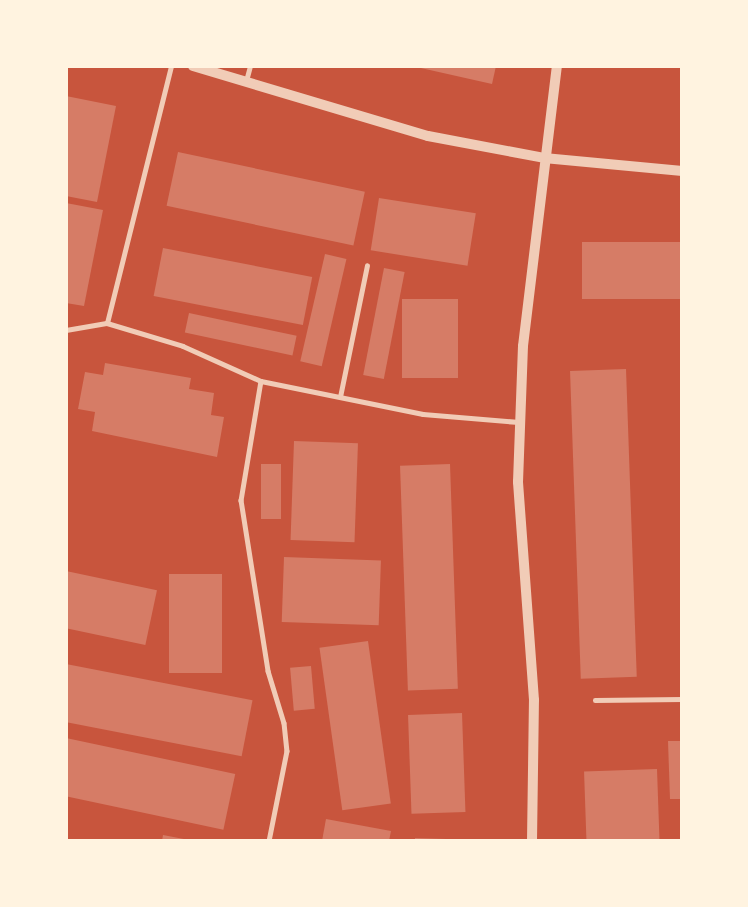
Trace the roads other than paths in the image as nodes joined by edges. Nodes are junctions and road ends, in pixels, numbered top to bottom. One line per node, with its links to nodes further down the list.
1 (171, 66): 9 (lane)
2 (193, 66): 5 (street)
3 (250, 66): 5 (lane)
4 (557, 66): 6 (street)
5 (245, 83): 6 (street)
6 (544, 158): 7 (street); 13 (street)
7 (682, 171)
8 (367, 266): 12 (lane)
9 (107, 323): 10 (lane); 11 (lane)
10 (66, 330)
11 (261, 381): 12 (lane); 16 (lane)
12 (340, 397): 13 (lane)
13 (520, 422): 17 (street)
14 (682, 699): 15 (lane)
15 (596, 700)
16 (269, 841)
17 (532, 841)

